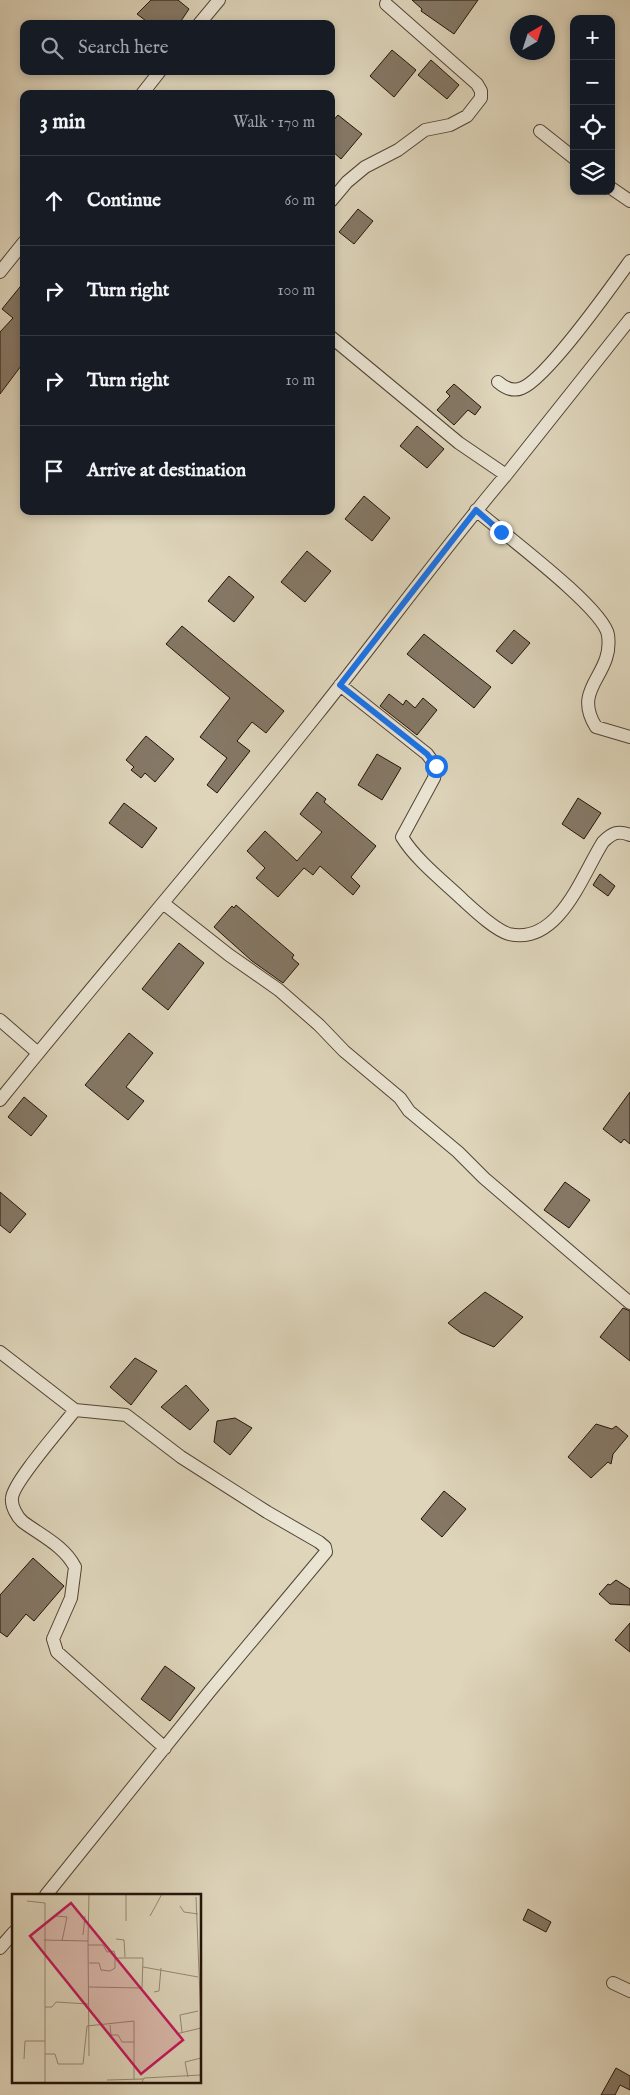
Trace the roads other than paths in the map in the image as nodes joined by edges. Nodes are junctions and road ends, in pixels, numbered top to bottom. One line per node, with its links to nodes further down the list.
1 (219, 0): 3 (street)
2 (386, 4): 9 (street)
3 (202, 20)
4 (157, 75): 5 (street)
5 (145, 90)
6 (540, 131): 7 (street)
7 (570, 155)
8 (615, 191): 10 (street)
9 (335, 196)
10 (630, 201)
11 (20, 247): 13 (street)
12 (630, 260): 16 (street)
13 (0, 272)
14 (630, 319): 17 (street)
15 (335, 340): 17 (street)
16 (498, 382)
17 (506, 475): 18 (street)
18 (476, 510): 19 (street); 20 (street)
19 (340, 685): 21 (street); 22 (street)
20 (630, 737)
21 (630, 835)
22 (163, 903): 24 (street); 26 (street)
23 (0, 1020): 24 (street)
24 (38, 1053): 25 (street)
25 (0, 1100)
26 (630, 1303)
27 (0, 1352): 28 (street)
28 (75, 1410): 29 (street); 29 (street)
29 (165, 1748): 30 (street)
30 (47, 1894)
31 (12, 1934): 32 (street)
32 (0, 1948)
33 (613, 1983): 34 (street)
34 (630, 1991)

